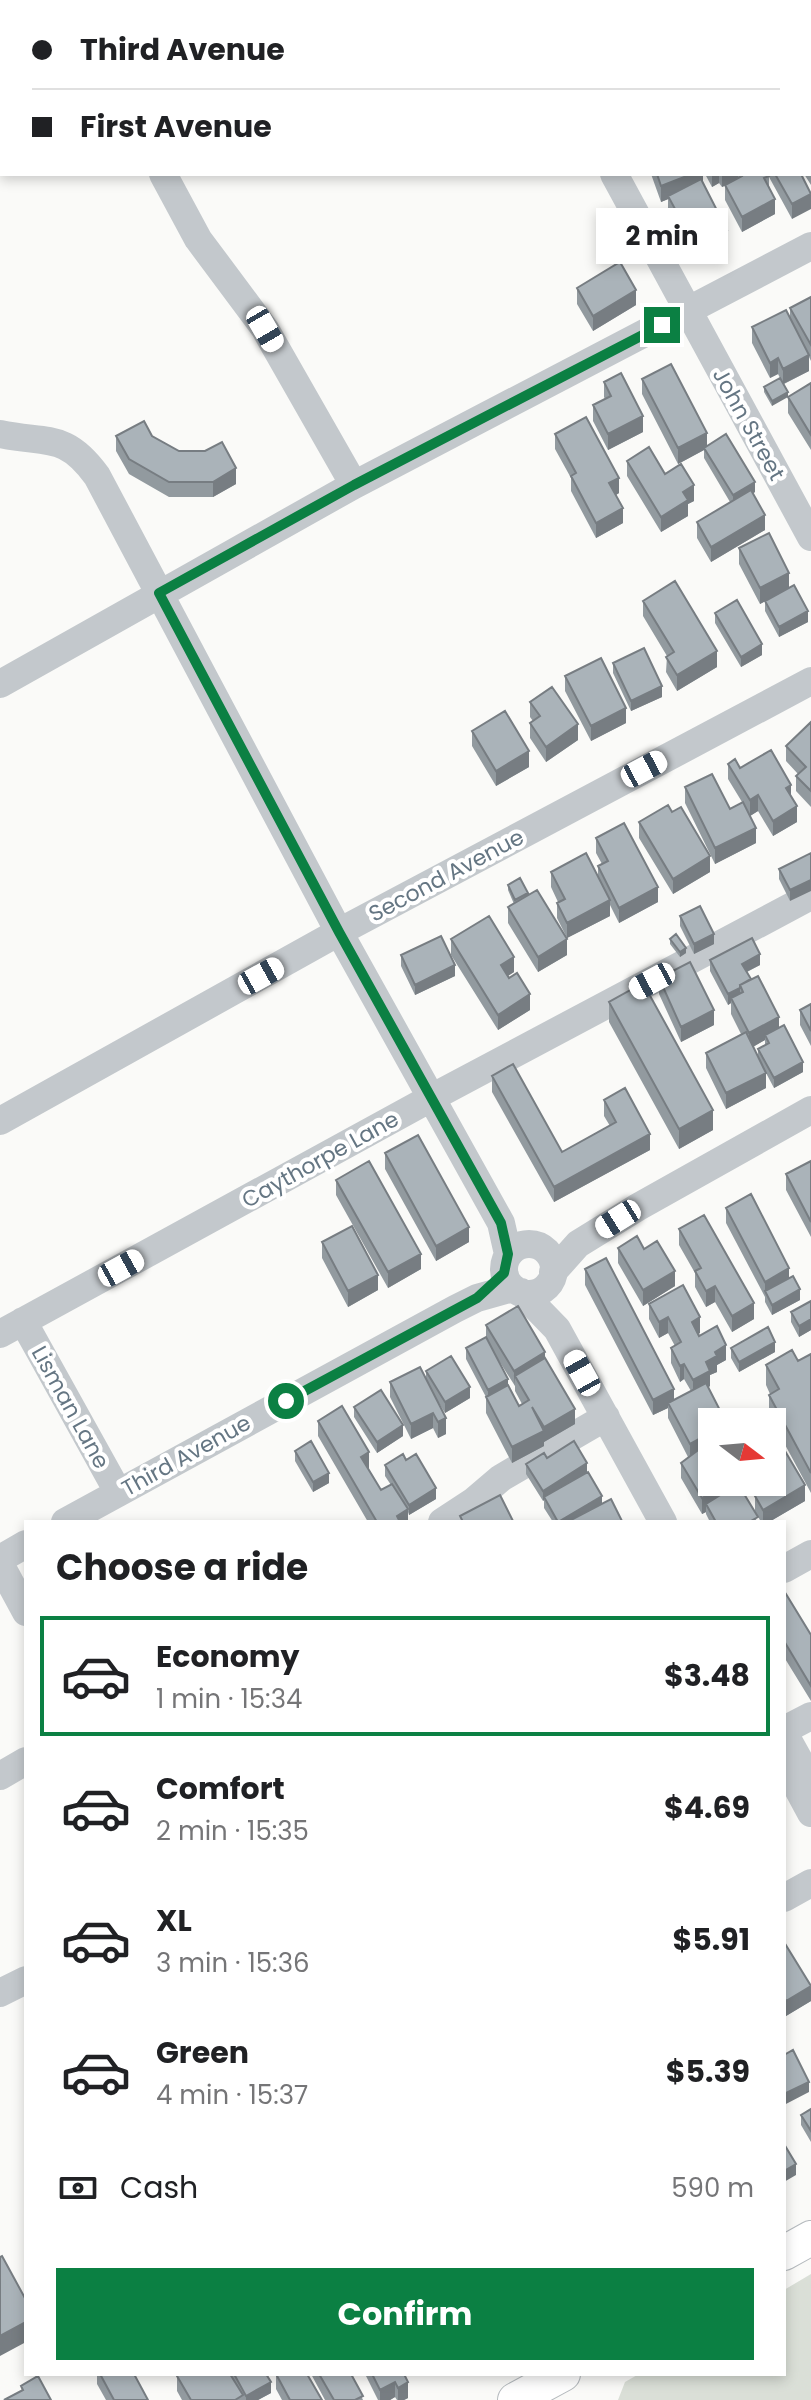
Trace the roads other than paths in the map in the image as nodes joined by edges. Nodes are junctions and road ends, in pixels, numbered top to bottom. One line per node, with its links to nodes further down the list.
1 (164, 176): 6 (street)
2 (615, 176): 4 (street, John Street)
3 (811, 246): 4 (street)
4 (687, 311): 6 (street); 7 (street, John Street)
5 (0, 434): 8 (street)
6 (354, 485): 8 (street)
7 (811, 537)
8 (159, 593): 10 (street); 12 (street)
9 (811, 681): 12 (street, Second Avenue)
10 (0, 684)
11 (811, 896): 13 (street, Caythorpe Lane)
12 (339, 932): 13 (street); 15 (street, Second Avenue)
13 (431, 1098): 16 (street); 17 (street, Caythorpe Lane)
14 (811, 1110): 16 (street, Third Avenue)
15 (0, 1121)
16 (528, 1269): 18 (street); 19 (street, Third Avenue)
17 (12, 1328): 19 (street, Lisman Lane)
18 (606, 1417): 21 (street); 22 (street)
19 (118, 1492): 20 (street, Third Avenue)
20 (69, 1520)
21 (445, 1520)
22 (662, 1520)
23 (24, 1545): 25 (street)
24 (811, 1554): 26 (street)
25 (0, 1562): 27 (street)
26 (786, 1568)
27 (24, 1608)
28 (811, 1716): 29 (street)
29 (786, 1731)
30 (786, 1736): 34 (street)
31 (24, 1762): 33 (street)
32 (786, 1767): 35 (street)
33 (0, 1776)
34 (811, 1782)
35 (811, 1813)
36 (811, 1883): 37 (street)
37 (786, 1897)
38 (24, 1981): 39 (street)
39 (0, 1993)
40 (811, 2238): 41 (main road)
41 (786, 2252)
42 (559, 2376): 43 (main road)
43 (515, 2400)

